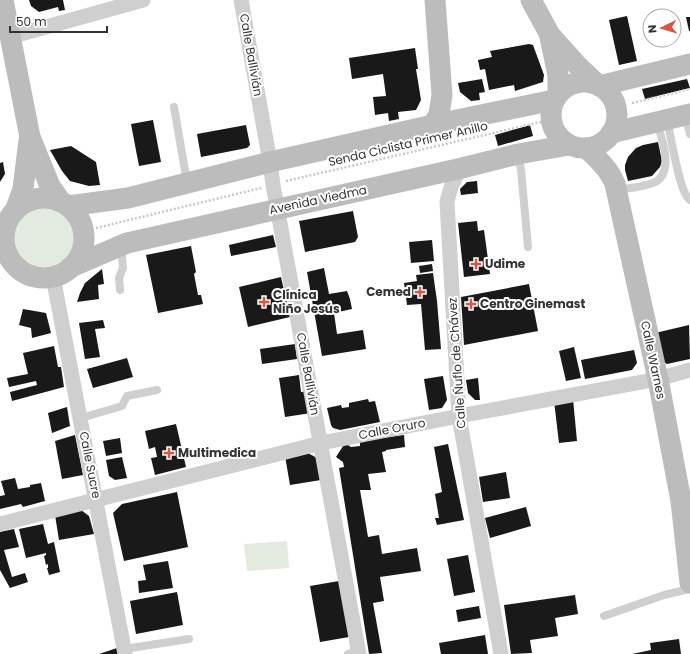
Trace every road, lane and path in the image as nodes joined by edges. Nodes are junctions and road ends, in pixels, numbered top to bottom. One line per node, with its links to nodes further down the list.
1 (3, 0): 7 (main road)
2 (142, 0): 7 (street)
3 (241, 0): 21 (street, Calle Ballivián)
4 (435, 0): 16 (main road)
5 (531, 0): 6 (main road)
6 (550, 35): 9 (main road); 11 (main road)
7 (10, 37): 18 (main road)
8 (690, 64): 9 (main road)
9 (598, 85): 11 (main road); 17 (main road)
10 (690, 89): 12 (path)
11 (556, 97): 16 (main road); 19 (main road)
12 (632, 103)
13 (174, 107): 24 (lane)
14 (678, 121): 17 (main road); 26 (lane); 27 (lane)
15 (541, 122): 23 (path, Senda Ciclista Primer Anillo)
16 (434, 125): 21 (main road)
17 (611, 133): 19 (main road)
18 (30, 137): 28 (main road); 30 (main road)
19 (578, 146): 20 (main road, Avenida Viedma); 26 (main road, Calle Warnes)
20 (518, 154): 22 (main road, Avenida Viedma); 33 (lane)
21 (270, 162): 24 (main road); 29 (street, Calle Ballivián)
22 (462, 168): 29 (main road, Avenida Viedma); 41 (street, Calle Ñuflo de Chávez)
23 (280, 182)
24 (187, 183): 28 (main road)
25 (262, 188): 31 (path)
26 (616, 190): 39 (main road, Calle Warnes)
27 (690, 200)
28 (64, 204): 30 (main road); 35 (main road)
29 (278, 208): 32 (main road, Avenida Viedma); 43 (street, Calle Ballivián)
30 (8, 219): 34 (main road)
31 (96, 228)
32 (121, 246): 35 (main road, Avenida Viedma); 37 (lane)
33 (528, 247)
34 (21, 270): 35 (main road); 36 (main road)
35 (62, 272): 42 (street, Calle Sucre)
36 (0, 275)
37 (120, 290)
38 (690, 370): 39 (street, Calle Oruro)
39 (658, 379): 41 (street, Calle Oruro); 46 (main road, Calle Warnes)
40 (157, 390): 42 (lane)
41 (459, 416): 43 (street, Calle Oruro); 52 (street, Calle Ñuflo de Chávez)
42 (81, 418): 44 (street, Calle Sucre)
43 (321, 444): 44 (street, Calle Oruro); 51 (street, Calle Ballivián)
44 (97, 501): 45 (street, Calle Oruro); 50 (street, Calle Sucre)
45 (0, 524)
46 (690, 583)
47 (690, 589): 48 (lane)
48 (604, 616)
49 (189, 639): 50 (lane)
50 (125, 651)
51 (355, 653)
52 (501, 654)

